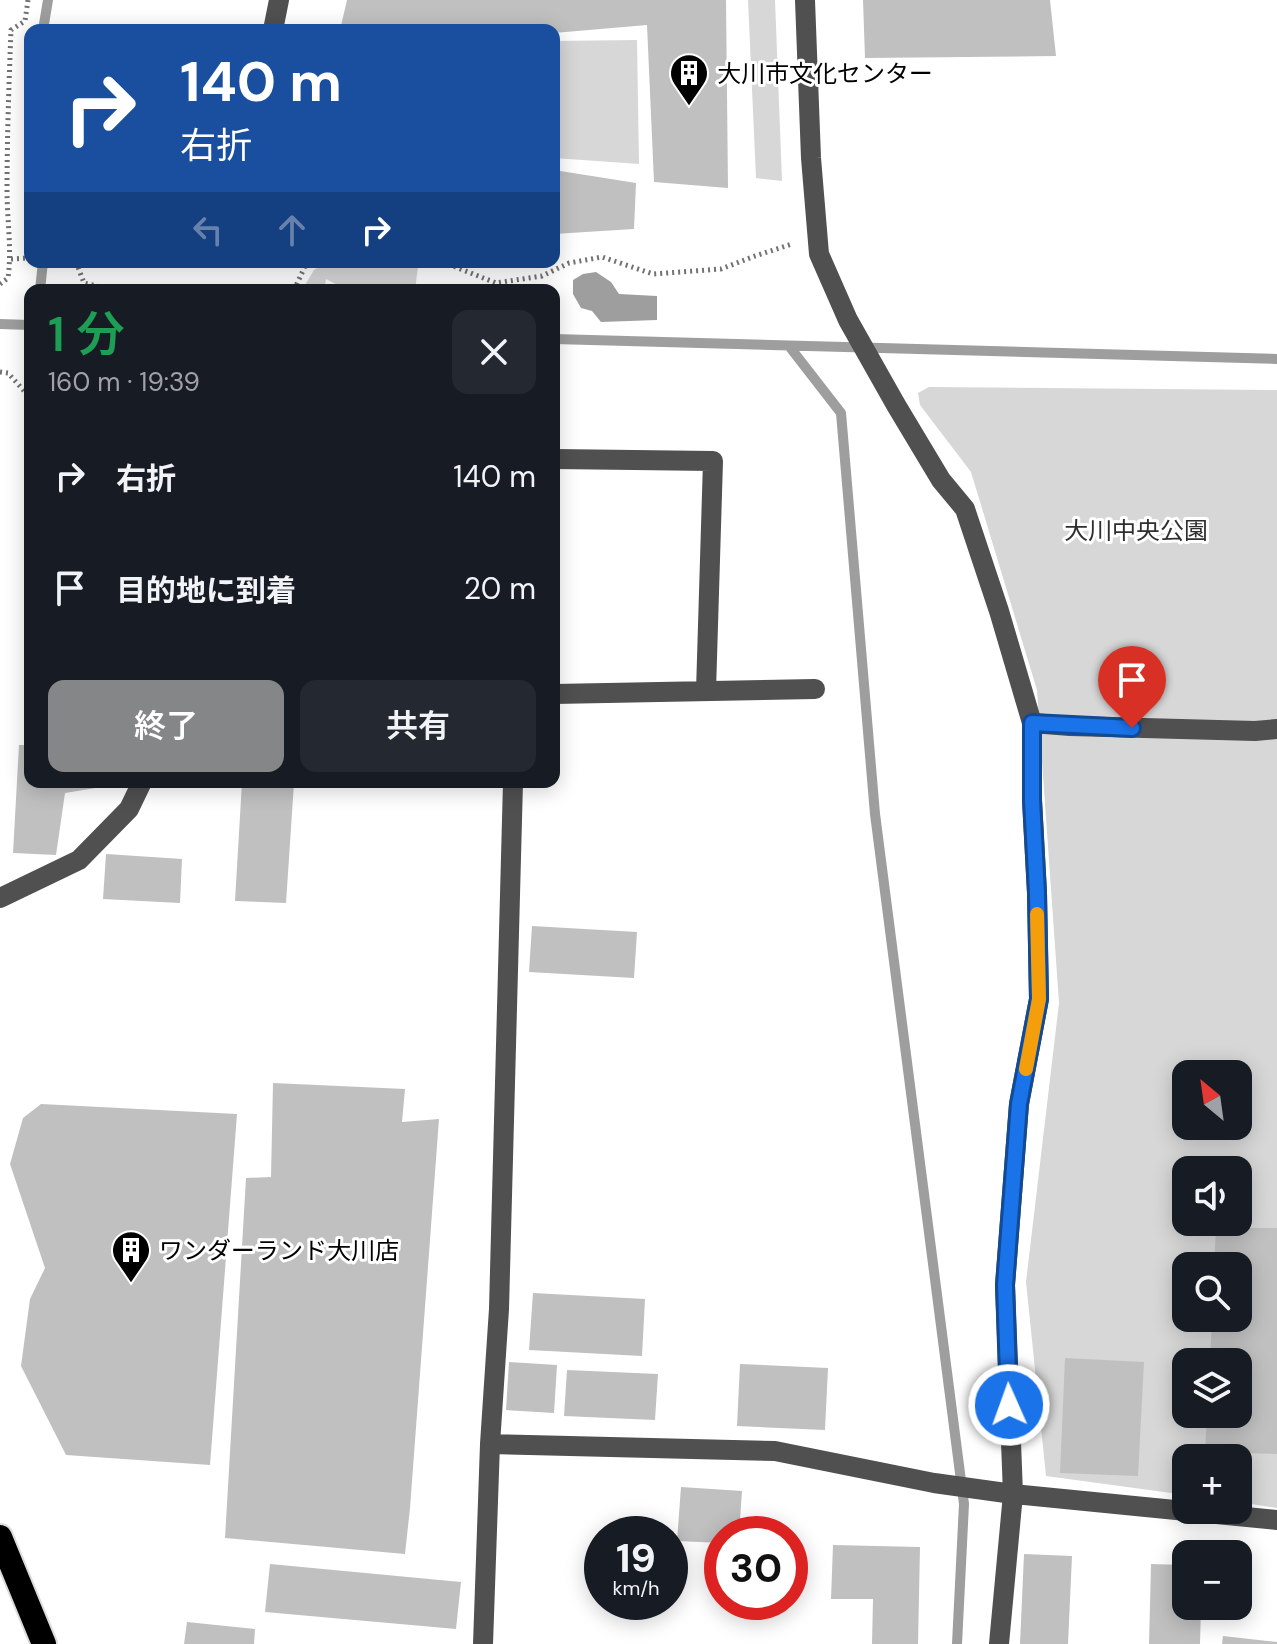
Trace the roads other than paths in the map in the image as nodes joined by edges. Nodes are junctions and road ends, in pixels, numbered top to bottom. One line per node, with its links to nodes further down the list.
1 (279, 0): 3 (street)
2 (805, 0): 8 (street)
3 (274, 24)
4 (560, 459): 6 (street)
5 (815, 689): 6 (street)
6 (706, 691): 7 (street)
7 (560, 694)
8 (1032, 723): 9 (street); 14 (street)
9 (1277, 729)
10 (139, 788): 12 (street)
11 (513, 788): 13 (street)
12 (0, 898)
13 (490, 1444): 14 (street); 18 (street)
14 (1013, 1494): 15 (street); 19 (street)
15 (1277, 1520)
16 (0, 1537): 17 (highway)
17 (44, 1644)
18 (483, 1644)
19 (999, 1644)

